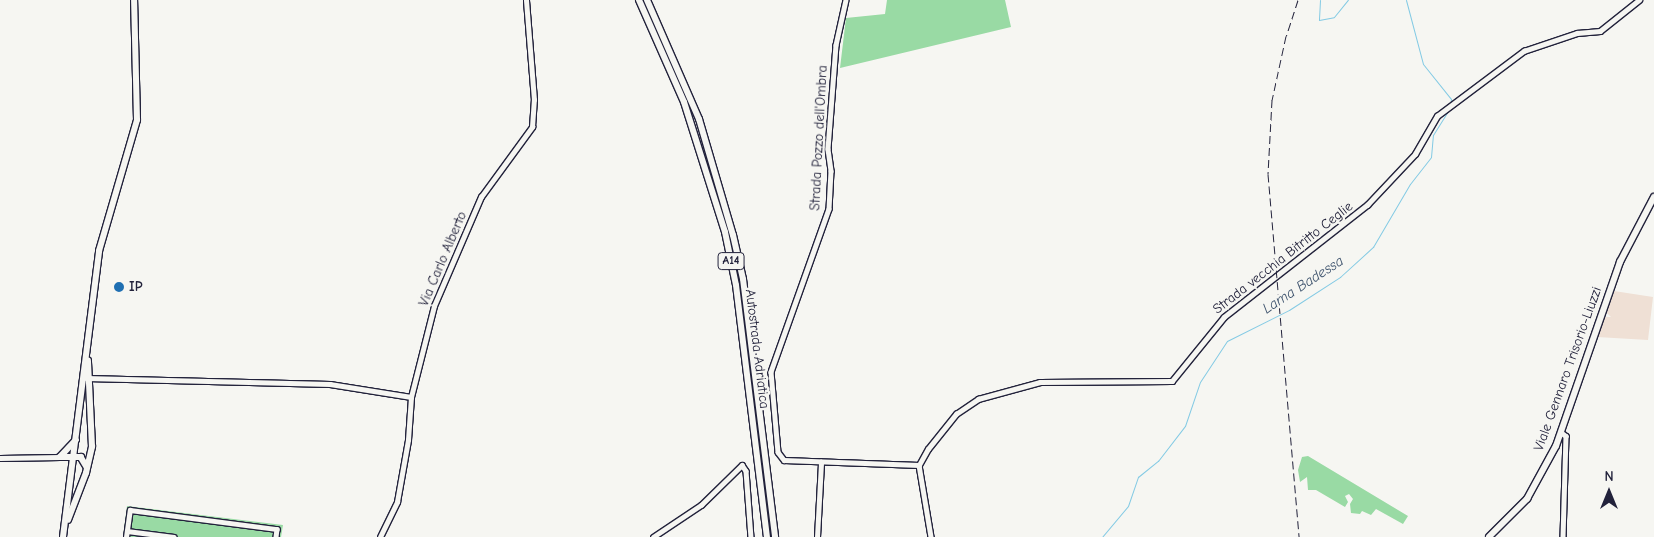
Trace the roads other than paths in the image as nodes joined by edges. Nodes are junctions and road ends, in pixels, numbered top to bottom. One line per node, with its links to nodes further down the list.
1 (134, 0): 8 (main road)
2 (526, 0): 9 (street, Via Carlo Alberto)
3 (638, 0): 27 (highway, Autostrada Adriatica / A14)
4 (647, 0): 28 (highway, Autostrada Adriatica / A14)
5 (846, 0): 15 (street, Strada Pozzo dell'Ombra)
6 (1638, 0): 17 (street, Strada vecchia Bitritto Ceglie)
7 (1654, 196): 10 (main road, Viale Gennaro Trisorio-Liuzzi)
8 (87, 378): 9 (street); 11 (main road); 18 (main road)
9 (411, 396): 24 (street, Via Carlo Alberto)
10 (1562, 433): 31 (main road, Viale Gennaro Trisorio-Liuzzi); 32 (street)
11 (77, 438): 12 (main road); 13 (main road)
12 (75, 456): 13 (main road); 16 (main road); 18 (main road)
13 (60, 457): 14 (street); 16 (main road)
14 (0, 458)
15 (821, 462): 17 (street, Strada Pozzo dell'Ombra); 29 (street)
16 (74, 463): 19 (main road)
17 (919, 465): 30 (street)
18 (88, 467): 19 (main road)
19 (65, 526): 21 (main road)
20 (127, 534): 22 (street); 23 (street)
21 (63, 537)
22 (174, 537)
23 (276, 537)
24 (380, 537)
25 (653, 537): 26 (street)
26 (751, 537)
27 (767, 537)
28 (775, 537)
29 (816, 537)
30 (931, 537)
31 (1489, 537)
32 (1563, 537)

